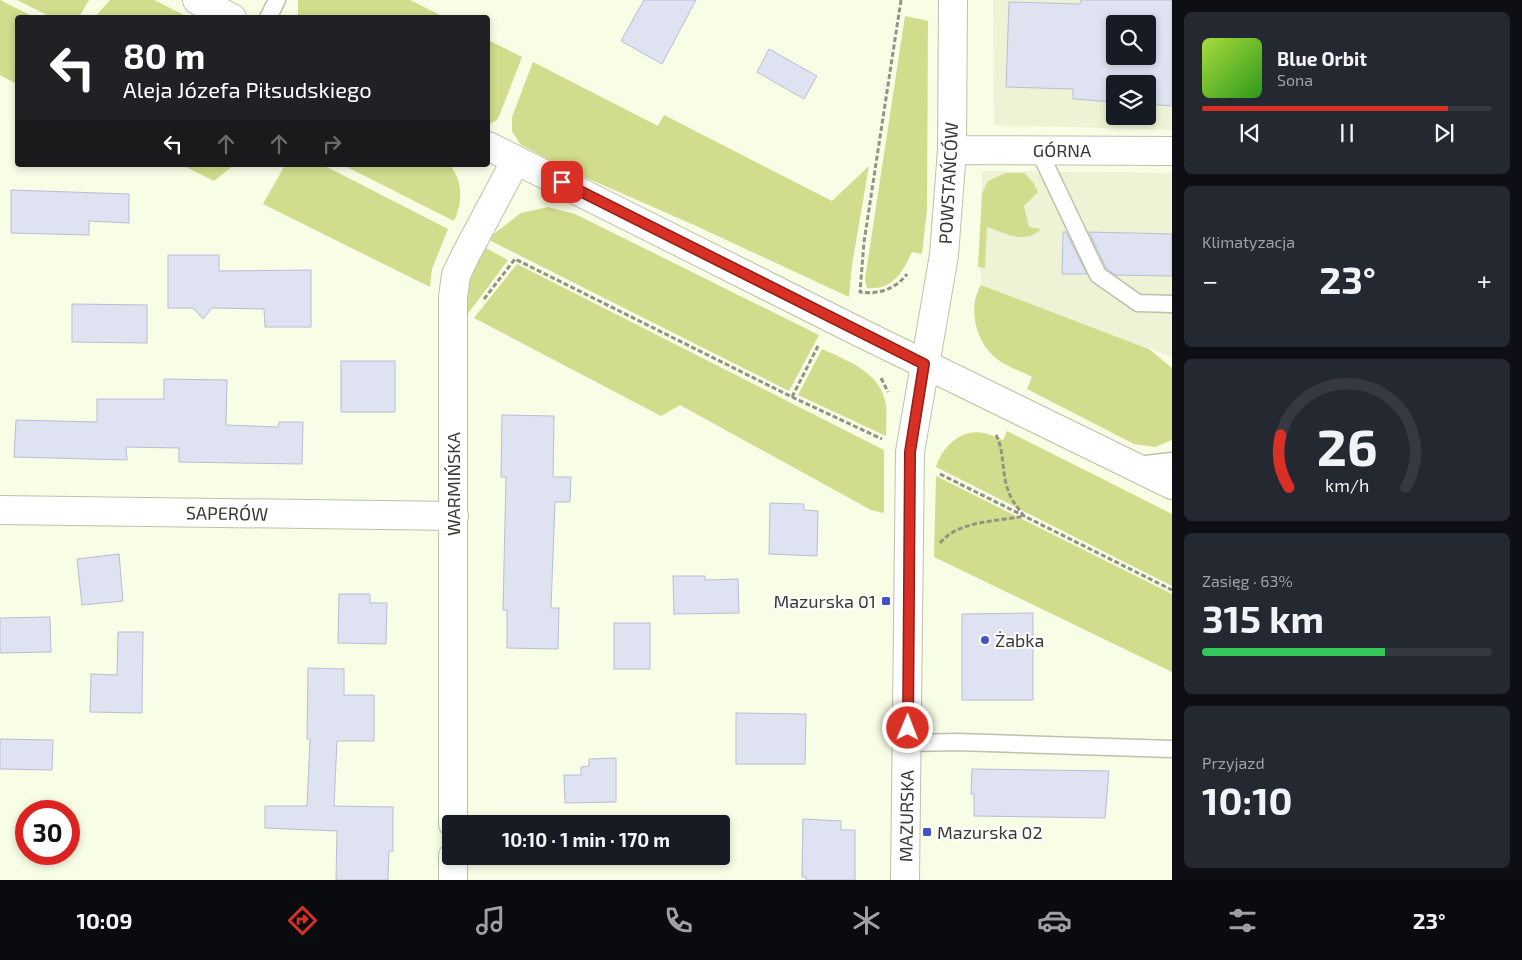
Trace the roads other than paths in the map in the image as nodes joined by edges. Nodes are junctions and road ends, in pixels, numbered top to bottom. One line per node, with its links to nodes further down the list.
1 (197, 0): 4 (street)
2 (277, 0): 5 (lane)
3 (953, 0): 7 (street, POWSTAŃCÓW)
4 (226, 15)
5 (270, 15)
6 (490, 147): 10 (street)
7 (952, 150): 8 (street, GÓRNA); 12 (street, POWSTAŃCÓW)
8 (1039, 150): 9 (street, GÓRNA); 11 (lane)
9 (1172, 151)
10 (516, 160): 12 (street); 17 (street, WARMIŃSKA)
11 (1172, 304)
12 (924, 364): 14 (street); 18 (street, MAZURSKA)
13 (1172, 461): 14 (lane)
14 (1132, 466): 15 (street)
15 (1172, 485)
16 (0, 510): 17 (street, SAPERÓW)
17 (454, 516): 20 (street, WARMIŃSKA)
18 (907, 743): 19 (lane); 23 (street, MAZURSKA)
19 (1172, 749)
20 (453, 815)
21 (453, 865): 22 (street)
22 (453, 880)
23 (905, 880)

